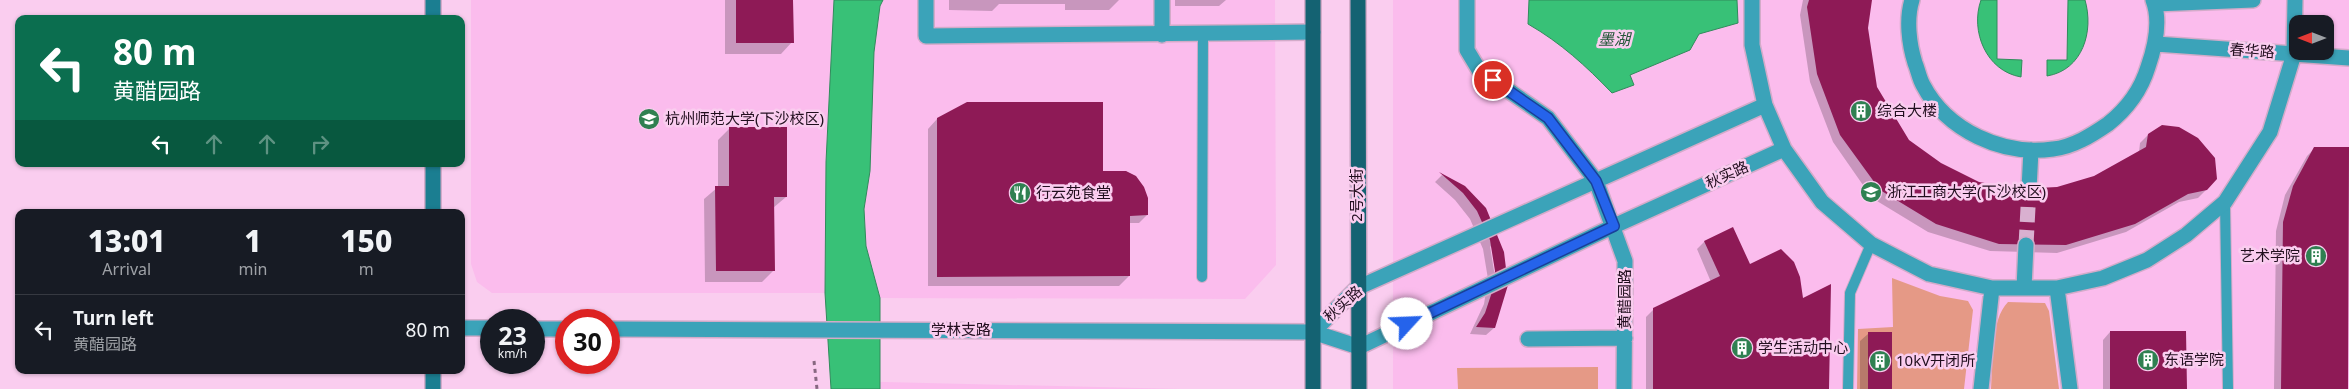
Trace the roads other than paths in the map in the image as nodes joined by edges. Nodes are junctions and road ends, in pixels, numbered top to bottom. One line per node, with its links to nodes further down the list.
1 (433, 0): 12 (main road)
2 (926, 0): 16 (street)
3 (1162, 0): 16 (street)
4 (1313, 0): 14 (main road)
5 (1358, 0): 34 (main road, 2号大街)
6 (1467, 0): 26 (street, 黄醋园路)
7 (1752, 0): 22 (street)
8 (1912, 0): 24 (street)
9 (2253, 0): 11 (street)
10 (2295, 0): 13 (street)
11 (2154, 2): 17 (street)
12 (433, 15)
13 (2295, 15)
14 (1313, 32): 15 (street); 41 (main road)
15 (1203, 34): 16 (street); 33 (lane)
16 (1162, 35)
17 (2156, 44): 18 (street, 春华路); 24 (street)
18 (2289, 54)
19 (2334, 57): 20 (street, 春华路)
20 (2349, 58)
21 (2292, 60): 28 (street)
22 (1765, 105): 23 (street); 26 (street, 秋实路)
23 (1784, 149): 30 (street, 秋实路); 31 (street)
24 (2032, 150): 27 (street)
25 (433, 167): 29 (main road)
26 (1596, 181): 30 (street, 黄醋园路); 34 (street, 秋实路)
27 (2029, 189)
28 (2225, 202): 37 (street); 53 (lane)
29 (433, 209)
30 (1614, 226): 42 (street, 黄醋园路); 44 (street, 秋实路)
31 (1871, 244): 35 (street); 50 (lane)
32 (2026, 245): 36 (street)
33 (1202, 277)
34 (1357, 288): 41 (street, 秋实路); 44 (main road, 2号大街)
35 (1992, 288): 36 (street); 51 (street)
36 (2024, 288): 37 (street)
37 (2057, 288): 52 (street)
38 (465, 328): 39 (street)
39 (480, 328)
40 (620, 329): 41 (street, 学林支路)
41 (1313, 332): 44 (street, 秋实路); 47 (main road)
42 (1625, 338): 43 (street); 49 (street, 黄醋园路)
43 (1528, 339)
44 (1359, 347): 48 (main road, 2号大街)
45 (433, 374): 46 (main road)
46 (433, 389)
47 (1313, 389)
48 (1359, 389)
49 (1624, 389)
50 (1848, 389)
51 (1981, 389)
52 (2070, 389)
53 (2228, 389)

